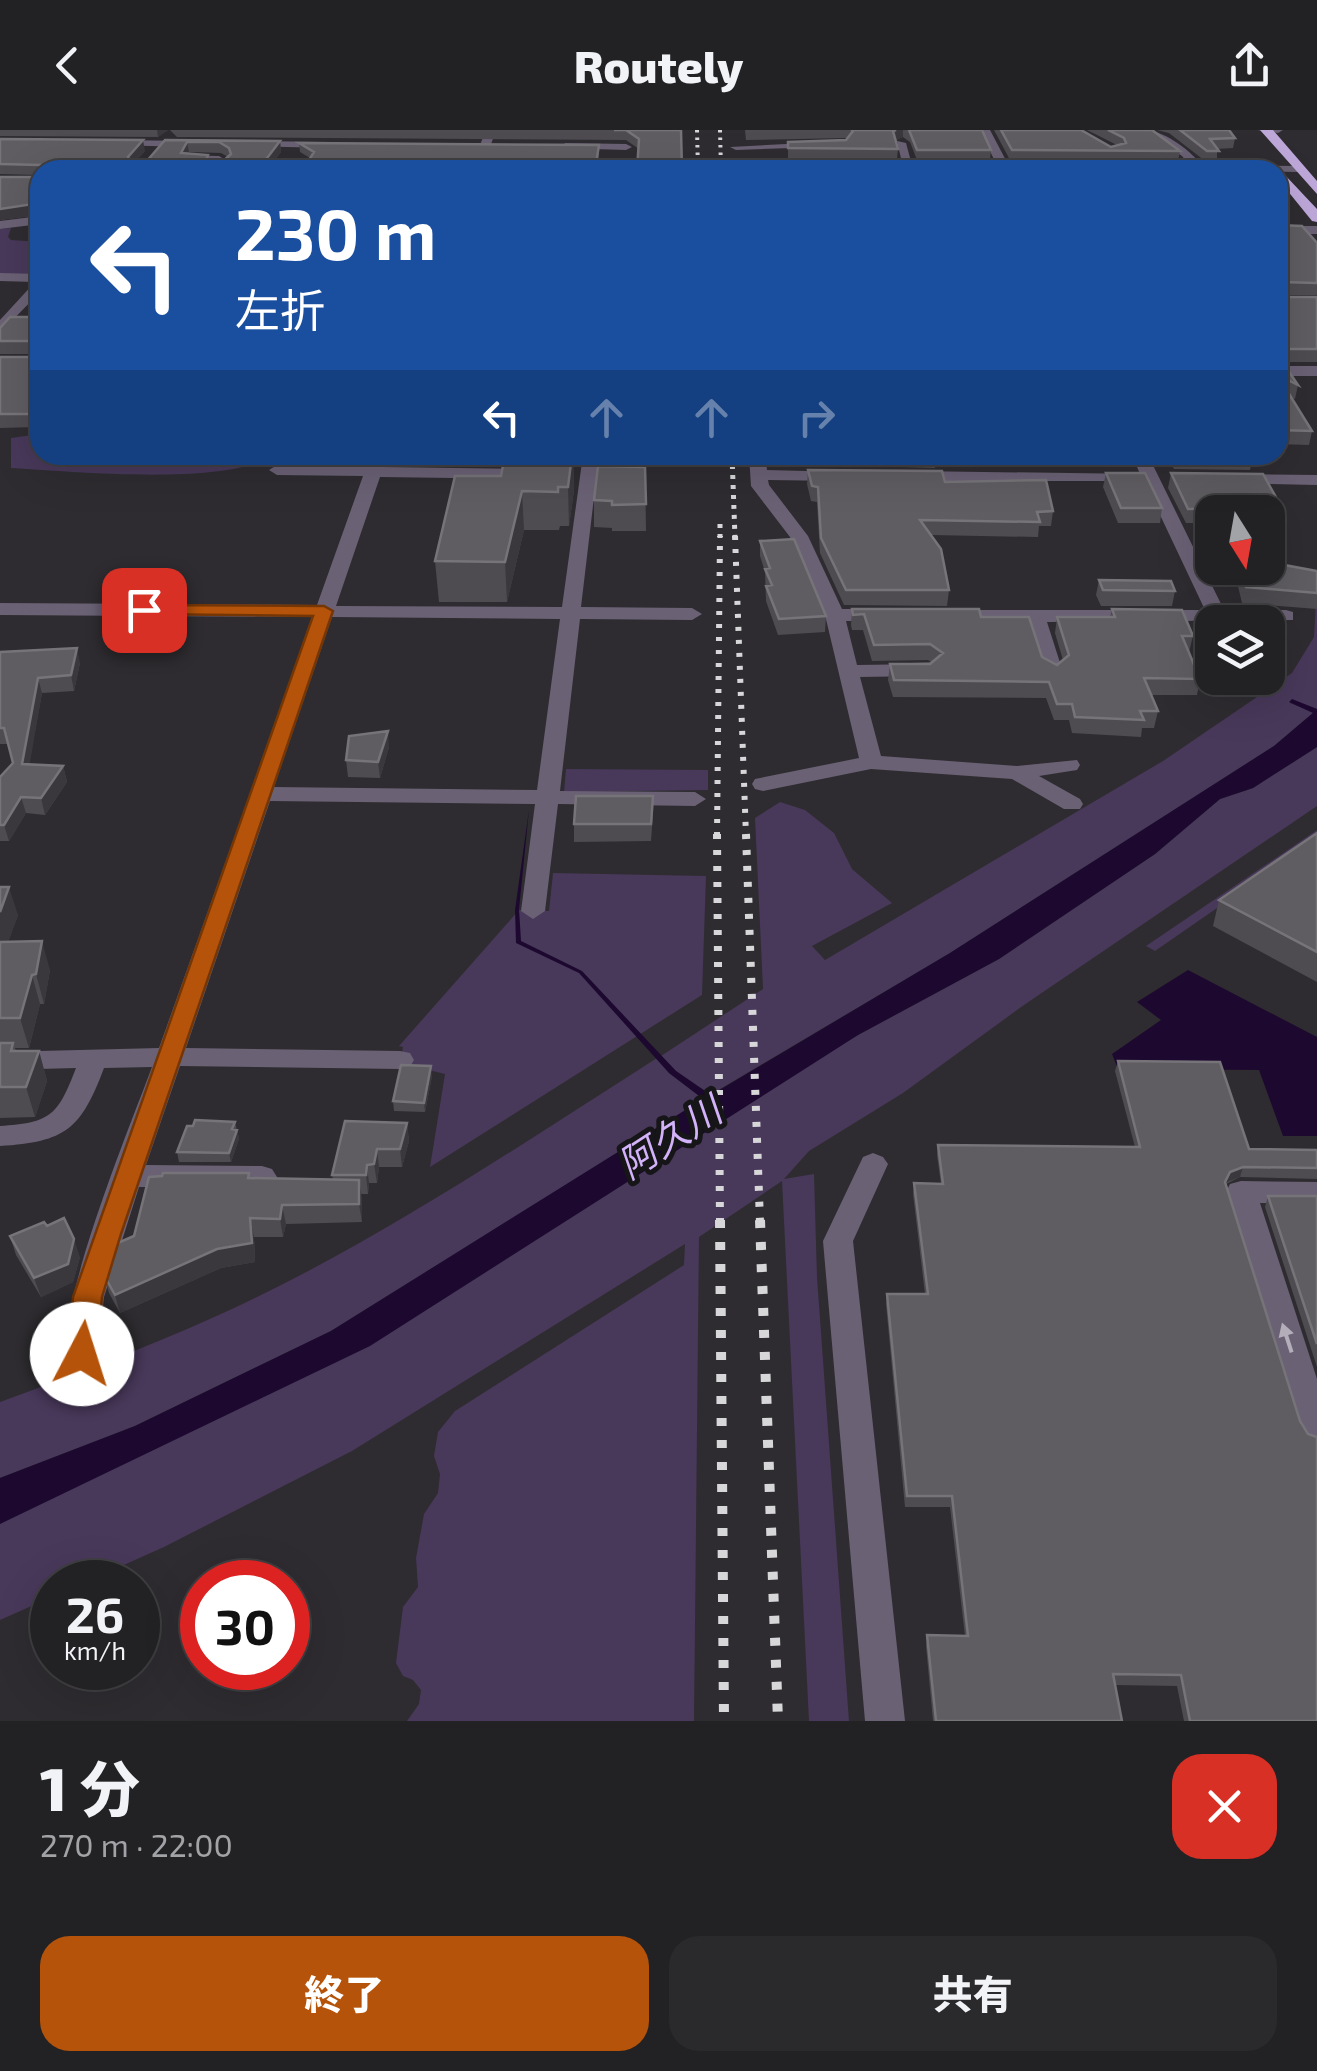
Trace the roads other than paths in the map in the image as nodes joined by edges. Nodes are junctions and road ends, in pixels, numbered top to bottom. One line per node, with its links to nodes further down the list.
1 (174, 130): 12 (street)
2 (491, 130): 18 (street)
3 (735, 130): 20 (street)
4 (985, 130): 28 (street)
5 (1147, 130): 29 (street)
6 (1246, 130): 9 (highway)
7 (1278, 130): 9 (street)
8 (627, 133): 19 (street)
9 (1261, 134): 32 (highway)
10 (900, 143): 27 (street)
11 (104, 144): 12 (street)
12 (162, 144): 13 (street); 22 (street)
13 (218, 144)
14 (237, 144): 16 (street)
15 (827, 144): 20 (street)
16 (349, 145)
17 (471, 146): 18 (street)
18 (491, 146): 25 (street)
19 (551, 146)
20 (736, 147): 26 (street)
21 (1266, 156): 30 (highway)
22 (150, 158)
23 (167, 158): 24 (street)
24 (220, 160)
25 (482, 160)
26 (737, 160)
27 (906, 160)
28 (1000, 160)
29 (1193, 160)
30 (1269, 160)
31 (1288, 169): 32 (street)
32 (1298, 169): 34 (highway)
33 (1288, 182): 36 (highway)
34 (1317, 190)
35 (0, 210): 38 (street)
36 (1314, 210)
37 (30, 221): 38 (street)
38 (21, 222): 39 (street)
39 (0, 225)
40 (1288, 230): 41 (street)
41 (1317, 230)
42 (0, 277): 43 (street)
43 (30, 280)
44 (30, 295): 45 (street)
45 (10, 324)
46 (0, 362): 47 (street)
47 (30, 362)
48 (1288, 370): 49 (street)
49 (1317, 371)
50 (360, 465): 55 (street)
51 (376, 465): 64 (street)
52 (397, 465): 56 (street)
53 (757, 465): 57 (street); 67 (street)
54 (1149, 465): 59 (street)
55 (277, 470)
56 (583, 474): 65 (street)
57 (856, 476)
58 (896, 476): 59 (street)
59 (1160, 478): 62 (street)
60 (1221, 479): 61 (street)
61 (1317, 480)
62 (1212, 605)
63 (0, 609): 64 (street)
64 (324, 611): 65 (street); 79 (street)
65 (571, 613): 66 (street); 80 (street)
66 (692, 614)
67 (835, 615): 68 (street); 73 (street)
68 (895, 616)
69 (935, 616): 70 (street)
70 (1035, 616): 71 (street); 74 (street)
71 (1195, 616)
72 (928, 670): 73 (street)
73 (849, 671): 75 (street)
74 (1053, 672)
75 (871, 762): 77 (street); 78 (street)
76 (1069, 765): 77 (street)
77 (1017, 773): 82 (street)
78 (764, 784)
79 (260, 794): 80 (street); 84 (street)
80 (550, 799): 81 (street); 83 (street)
81 (695, 799)
82 (1072, 804)
83 (533, 911)
84 (170, 1057): 85 (street); 87 (street); 90 (street)
85 (93, 1059): 86 (street); 88 (street)
86 (0, 1060)
87 (400, 1060)
88 (0, 1136)
89 (874, 1164): 95 (street)
90 (129, 1176): 91 (street); 93 (street)
91 (262, 1177)
92 (1317, 1193): 94 (street, one-way to 92)
93 (82, 1354)
94 (1317, 1431)
95 (884, 1721)

